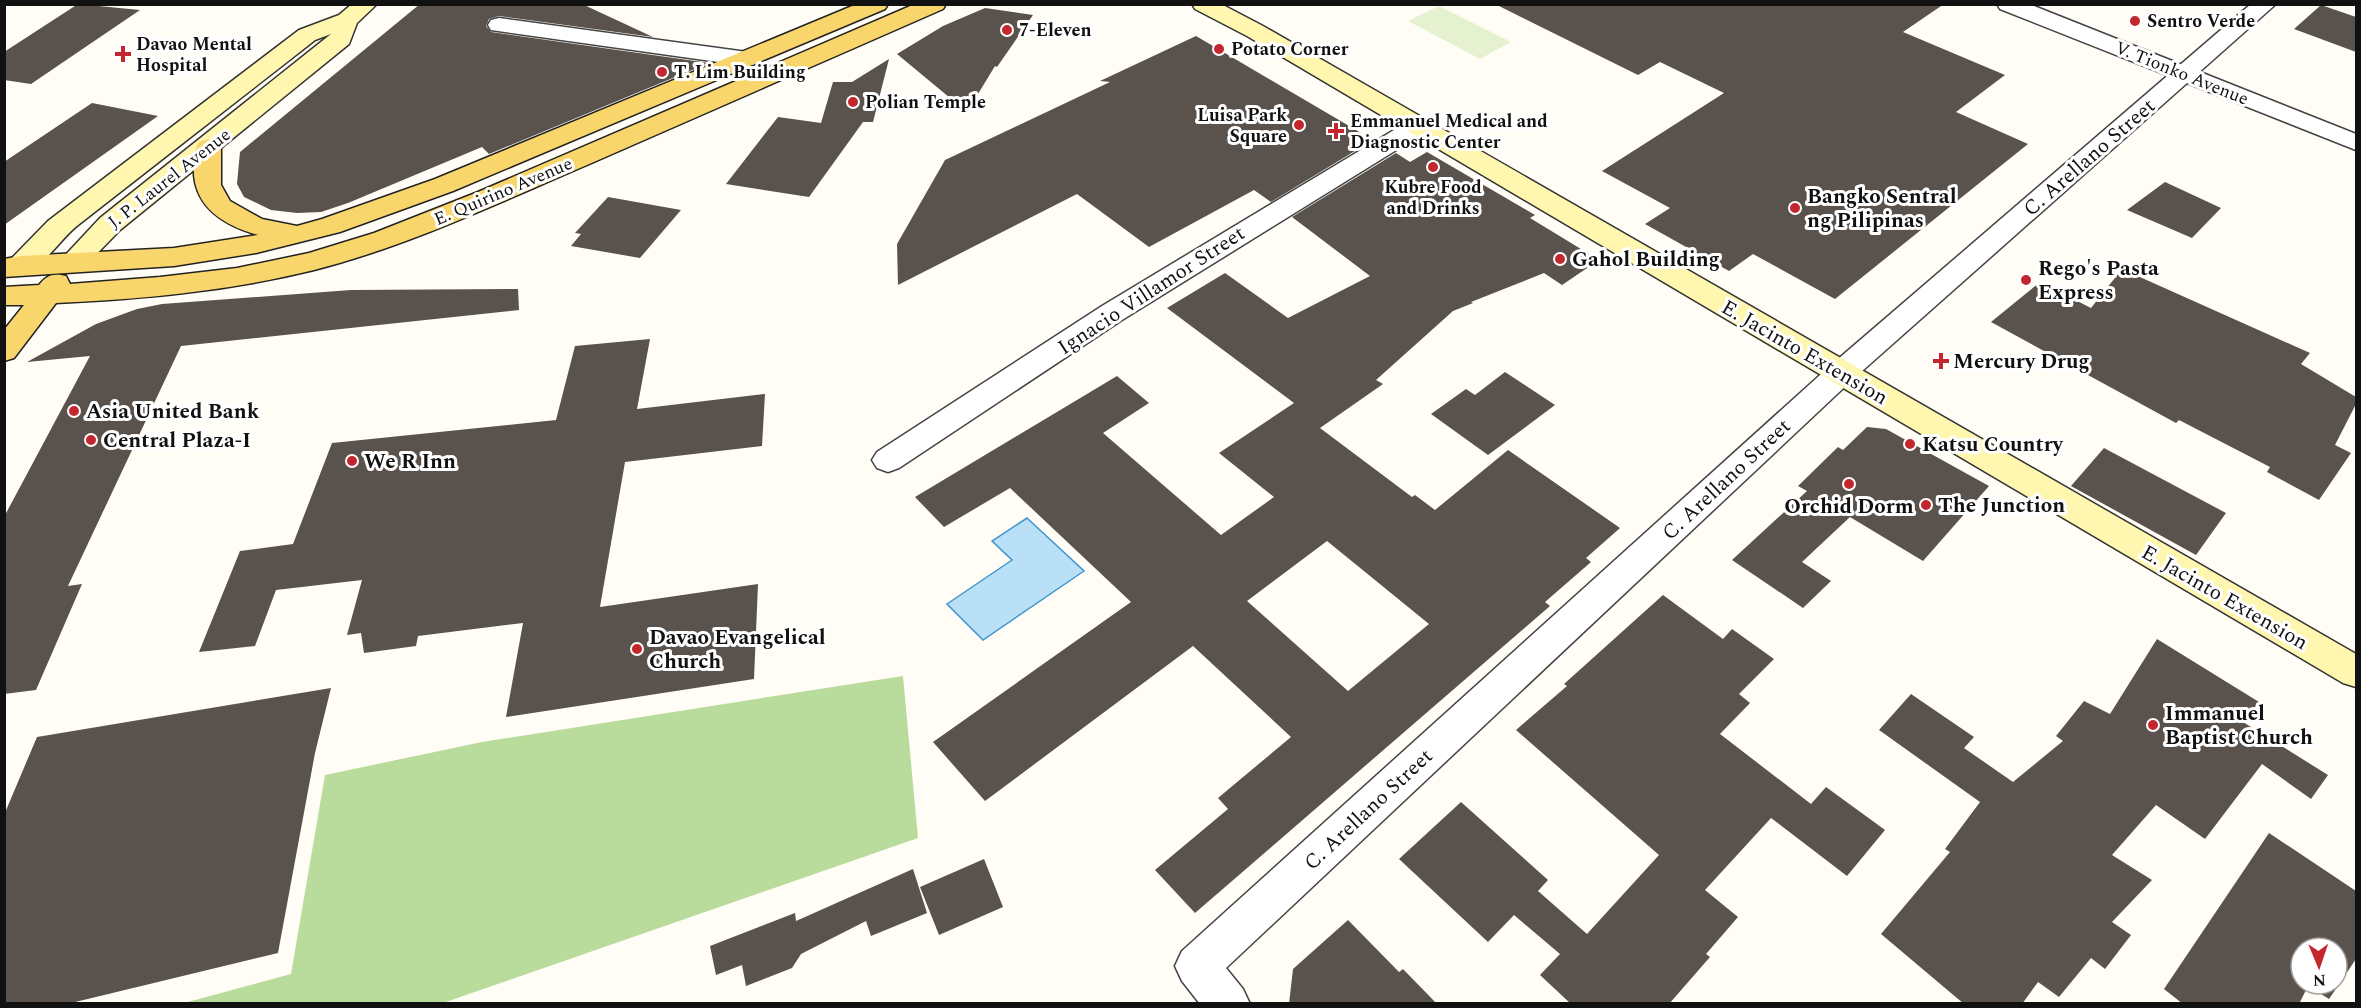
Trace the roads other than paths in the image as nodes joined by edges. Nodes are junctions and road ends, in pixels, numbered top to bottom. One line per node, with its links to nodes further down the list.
1 (366, 4): 8 (main road, J. P. Laurel Avenue)
2 (877, 4): 11 (main road, E. Quirino Avenue)
3 (935, 4): 17 (main road, E. Quirino Avenue)
4 (1203, 4): 10 (main road, E. Jacinto Extension)
5 (1231, 4): 10 (main road, E. Jacinto Extension)
6 (2008, 4): 12 (street, V. Tionko Avenue)
7 (2265, 4): 12 (street, C. Arellano Street)
8 (347, 20): 15 (main road, J. P. Laurel Avenue); 20 (main road, J. P. Laurel Avenue)
9 (499, 25): 11 (street)
10 (1255, 31): 13 (main road, E. Jacinto Extension)
11 (747, 59): 16 (main road, E. Quirino Avenue)
12 (2186, 74): 14 (street, V. Tionko Avenue); 24 (street, C. Arellano Street)
13 (1418, 126): 24 (main road, E. Jacinto Extension); 25 (street, Ignacio Villamor Street)
14 (2356, 143)
15 (208, 147): 18 (main road); 19 (main road, J. P. Laurel Avenue)
16 (444, 185): 17 (main road); 18 (main road, E. Quirino Avenue)
17 (462, 210): 21 (main road, E. Quirino Avenue)
18 (303, 234): 19 (main road, E. Quirino Avenue)
19 (72, 263): 20 (main road, E. Quirino Avenue); 21 (main road, J. P. Laurel Avenue)
20 (10, 273)
21 (47, 294): 22 (main road, E. Quirino Avenue); 23 (main road, J. P. Laurel Avenue)
22 (4, 296)
23 (4, 351)
24 (1841, 373): 26 (main road, E. Jacinto Extension); 27 (street, C. Arellano Street)
25 (888, 460)
26 (2356, 672)
27 (1228, 1004)

